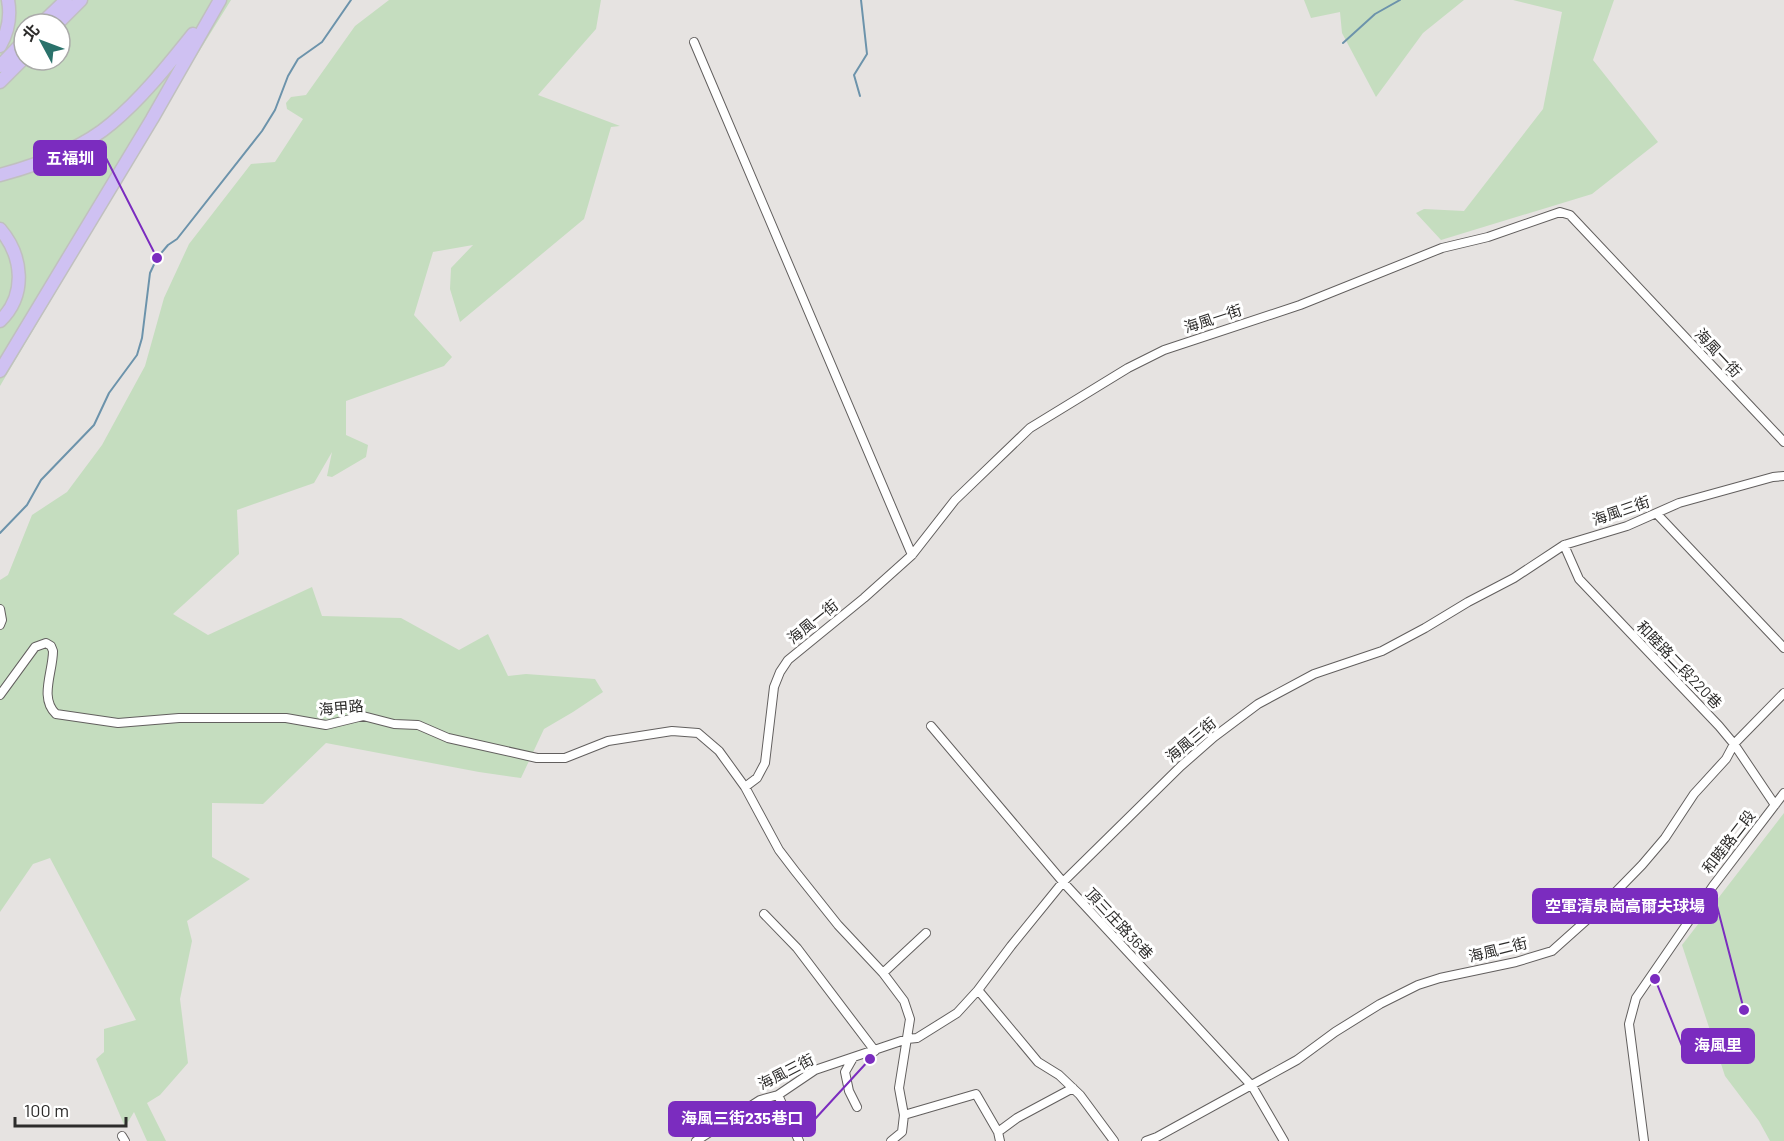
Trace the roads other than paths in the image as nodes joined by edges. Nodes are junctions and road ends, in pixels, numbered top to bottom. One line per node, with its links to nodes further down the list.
1 (8, 0): 8 (highway)
2 (66, 0): 5 (highway)
3 (81, 0): 6 (highway)
4 (217, 5): 13 (highway); 16 (highway)
5 (54, 12)
6 (69, 12)
7 (694, 42): 21 (street)
8 (0, 46)
9 (12, 54): 10 (highway)
10 (0, 66)
11 (12, 70): 12 (highway)
12 (0, 82)
13 (0, 175)
14 (0, 229): 15 (highway)
15 (0, 321)
16 (0, 371)
17 (1784, 442): 21 (street, 海風一街)
18 (1784, 476): 19 (street, 海風三街)
19 (1657, 514): 20 (street, 海風三街); 24 (street)
20 (1564, 545): 28 (street, 和睦路二段220巷); 32 (street, 海風三街)
21 (912, 555): 29 (street, 海風一街)
22 (0, 609): 23 (street)
23 (0, 625)
24 (1784, 648)
25 (1784, 693): 28 (street, 海風二街)
26 (0, 695): 29 (street, 海甲路)
27 (931, 726): 32 (street, 頂三庄路36巷)
28 (1734, 744): 31 (street, 和睦路二段220巷); 40 (street, 海風二街)
29 (746, 787): 35 (street)
30 (1784, 793): 31 (street, 和睦路二段)
31 (1775, 805): 53 (street, 和睦路二段)
32 (1062, 882): 36 (street, 海風三街); 40 (street, 頂三庄路36巷)
33 (764, 914): 38 (street)
34 (926, 933): 35 (street)
35 (884, 973): 37 (street)
36 (978, 990): 37 (street, 海風三街); 41 (street)
37 (908, 1039): 38 (street, 海風三街); 44 (street)
38 (875, 1051): 39 (street, 海風三街)
39 (853, 1058): 42 (street, 海風三街); 43 (street)
40 (1252, 1086): 51 (street, 海風二街); 52 (street, 頂三庄路36巷)
41 (1073, 1088): 45 (street); 50 (street)
42 (778, 1095): 47 (street, 海風三街); 48 (street)
43 (856, 1107)
44 (904, 1115): 45 (street); 46 (street)
45 (998, 1132): 49 (street)
46 (896, 1139)
47 (696, 1141)
48 (799, 1141)
49 (1000, 1141)
50 (1114, 1141)
51 (1146, 1141)
52 (1284, 1141)
53 (1644, 1141)

